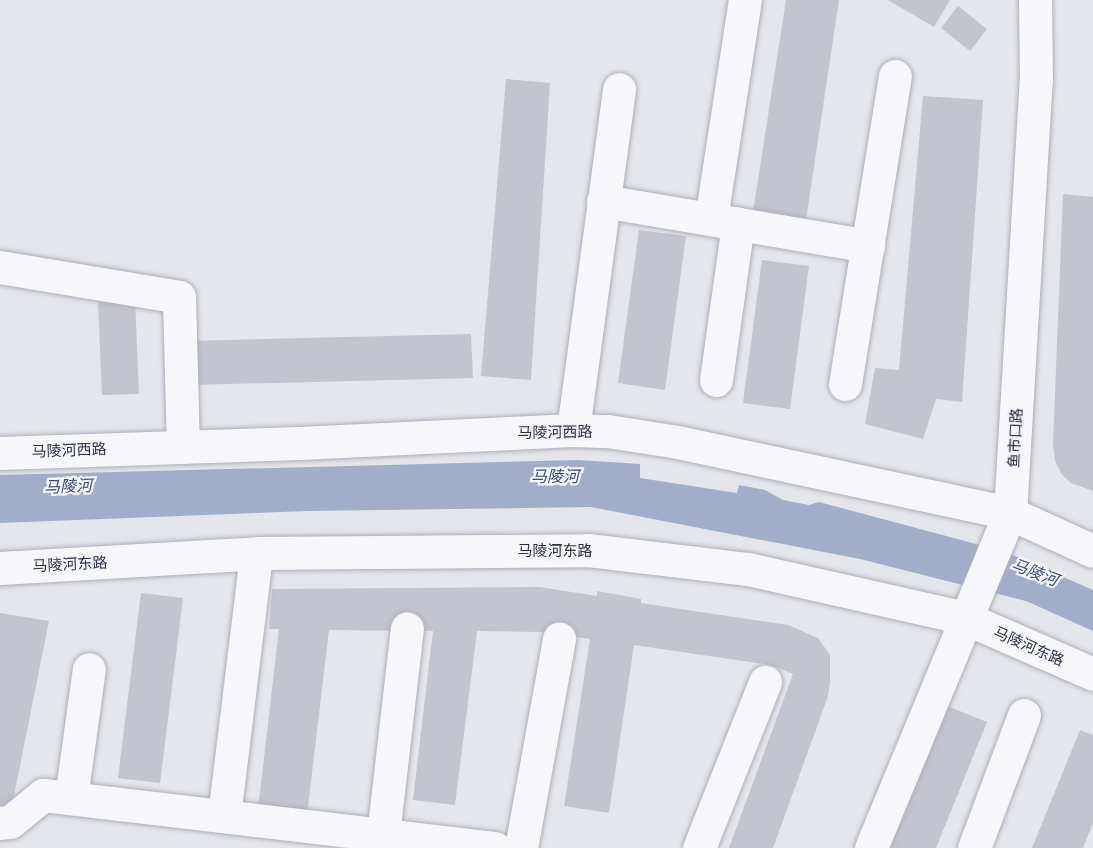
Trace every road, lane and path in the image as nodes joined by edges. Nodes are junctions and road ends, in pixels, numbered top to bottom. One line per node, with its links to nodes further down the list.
1 (745, 0): 6 (street)
2 (1035, 0): 14 (street, 鱼市口路)
3 (895, 76): 7 (street)
4 (619, 89): 5 (street)
5 (603, 201): 6 (street); 11 (street)
6 (724, 221): 7 (street); 9 (street)
7 (868, 246): 10 (street)
8 (0, 267): 12 (street)
9 (716, 380)
10 (845, 384)
11 (573, 430): 12 (street, 马陵河西路); 14 (street, 马陵河西路)
12 (183, 447): 13 (street, 马陵河西路)
13 (0, 453)
14 (1010, 513): 15 (street, 马陵河西路); 18 (street, 鱼市口路)
15 (1093, 551)
16 (256, 554): 17 (street, 马陵河东路); 18 (street, 马陵河东路); 26 (street)
17 (0, 568)
18 (970, 607): 22 (street, 马陵河东路); 32 (street, 鱼市口路)
19 (407, 628): 28 (street)
20 (559, 638): 30 (street)
21 (88, 669): 25 (street)
22 (1093, 674)
23 (765, 682): 31 (street)
24 (1024, 715): 33 (street)
25 (71, 798): 26 (street); 27 (street)
26 (224, 816): 28 (street)
27 (0, 823)
28 (383, 835): 29 (street)
29 (495, 848)
30 (521, 848)
31 (699, 848)
32 (871, 848)
33 (974, 848)

